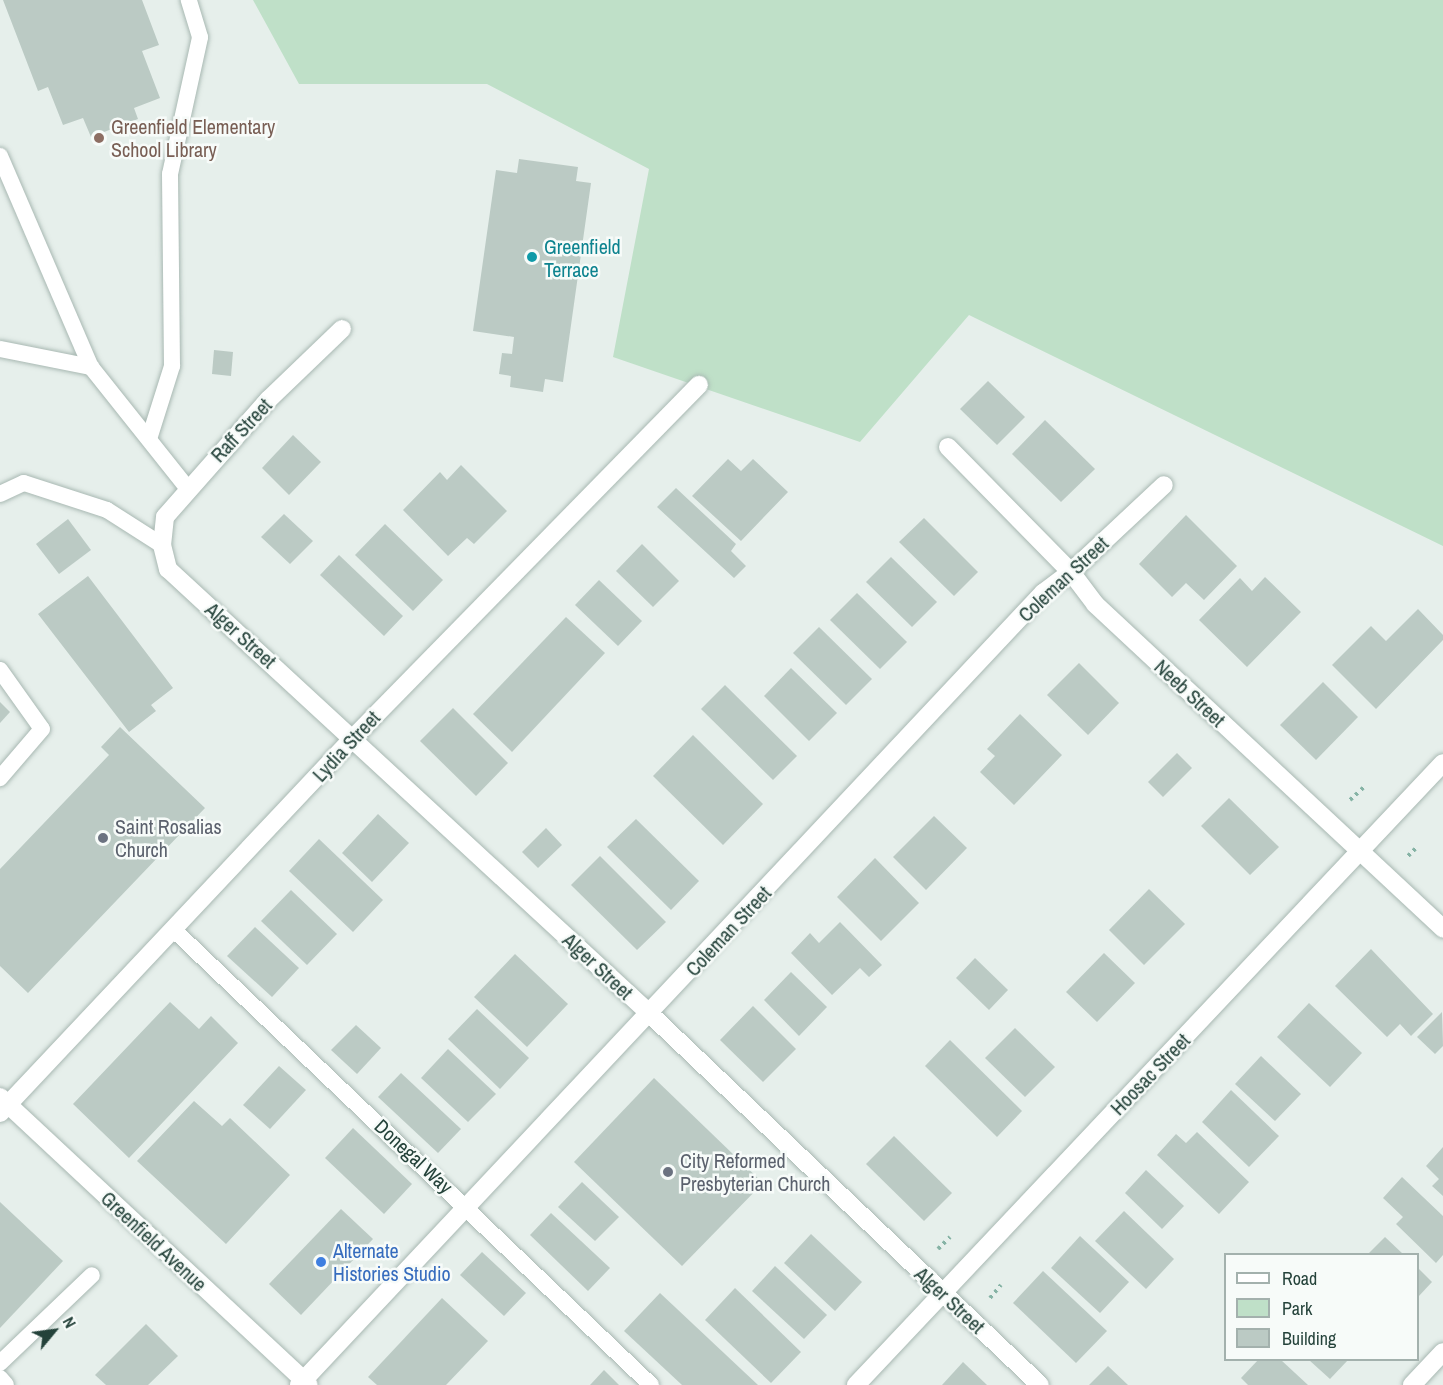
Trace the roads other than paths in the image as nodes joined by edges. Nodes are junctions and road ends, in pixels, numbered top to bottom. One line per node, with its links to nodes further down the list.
1 (189, 0): 7 (lane)
2 (0, 156): 5 (lane)
3 (342, 328): 10 (street, Raff Street)
4 (0, 349): 5 (lane)
5 (91, 367): 7 (lane)
6 (699, 385): 15 (street, Lydia Street)
7 (149, 439): 10 (lane)
8 (948, 447): 13 (street, Neeb Street)
9 (1164, 485): 13 (street, Coleman Street)
10 (188, 489): 12 (street, Raff Street)
11 (0, 494): 12 (lane)
12 (162, 545): 15 (street, Alger Street)
13 (1071, 572): 18 (street, Neeb Street); 21 (street, Coleman Street)
14 (0, 670): 17 (lane)
15 (354, 737): 20 (street, Lydia Street); 21 (street, Alger Street)
16 (1443, 763): 18 (street, Hoosac Street)
17 (0, 778)
18 (1362, 851): 19 (street, Neeb Street); 25 (street, Hoosac Street)
19 (1443, 929)
20 (174, 930): 22 (street, Lydia Street); 23 (lane, Donegal Way)
21 (650, 1014): 23 (street, Coleman Street); 25 (street, Alger Street)
22 (3, 1105): 29 (street, Greenfield Avenue)
23 (466, 1206): 29 (street, Coleman Street); 31 (lane, Donegal Way)
24 (92, 1275): 27 (lane)
25 (942, 1293): 32 (street, Hoosac Street); 33 (street, Alger Street)
26 (1443, 1352): 34 (street)
27 (0, 1364)
28 (0, 1378): 30 (lane)
29 (304, 1383)
30 (6, 1385)
31 (651, 1385)
32 (856, 1385)
33 (1040, 1385)
34 (1412, 1385)

